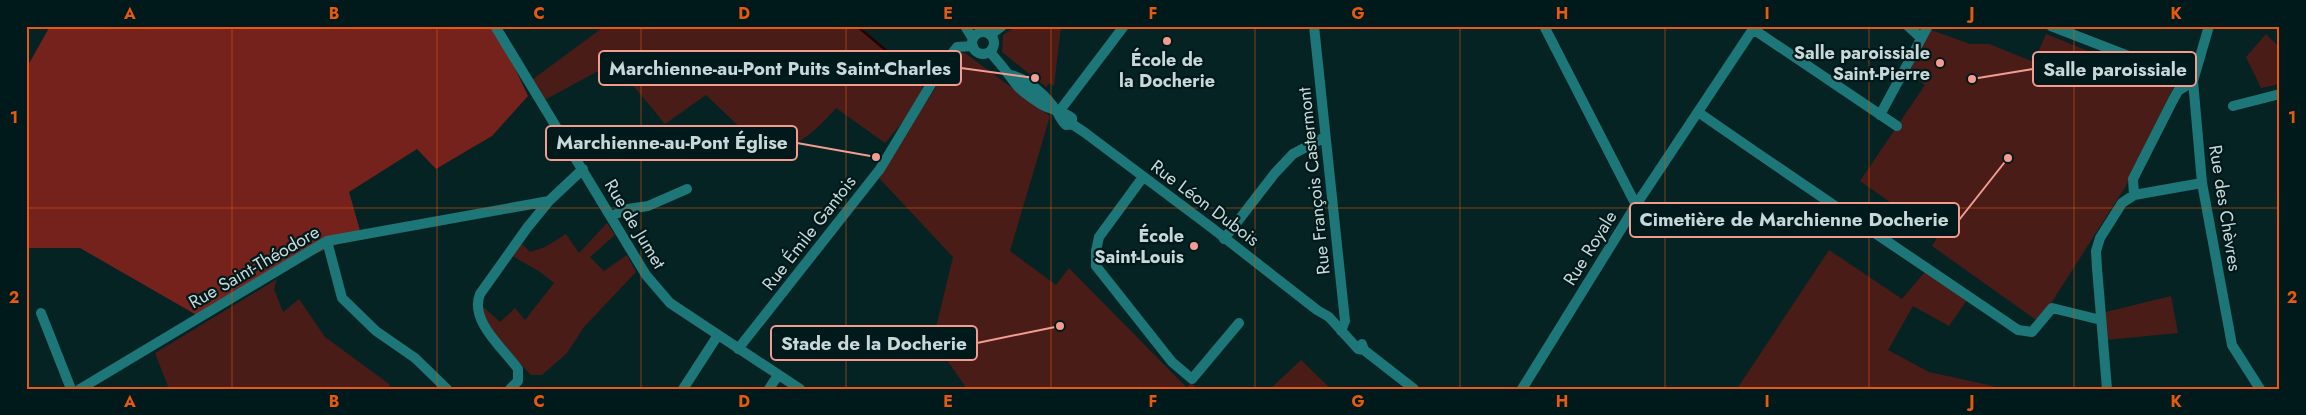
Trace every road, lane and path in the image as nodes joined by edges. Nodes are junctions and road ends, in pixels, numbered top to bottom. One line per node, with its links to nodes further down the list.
1 (494, 26): 24 (street, Rue de Jumet)
2 (965, 26): 14 (street)
3 (1002, 26): 12 (street)
4 (1124, 26): 20 (street)
5 (1314, 26): 23 (street, Rue François Castermont)
6 (1544, 26): 30 (street)
7 (1908, 26): 13 (street)
8 (1928, 26): 13 (street)
9 (2052, 26): 16 (street)
10 (2209, 26): 16 (street, Rue des Chèvres)
11 (1754, 28): 19 (street, Rue Royale); 21 (street)
12 (990, 35): 14 (street); 15 (street)
13 (1921, 38): 21 (street)
14 (973, 42): 15 (street); 39 (street, Rue Émile Gantois)
15 (990, 52): 20 (street, Rue Léon Dubois)
16 (2193, 81): 26 (street, Rue des Chèvres); 28 (street)
17 (2280, 94): 18 (street)
18 (2234, 106)
19 (1698, 112): 30 (street, Rue Royale); 35 (street)
20 (1058, 113): 25 (street, Rue Léon Dubois)
21 (1880, 115): 22 (street)
22 (1897, 126)
23 (1325, 137): 32 (street); 37 (street, Rue François Castermont)
24 (582, 169): 29 (street); 31 (street, Rue de Jumet)
25 (1143, 177): 32 (street, Rue Léon Dubois); 36 (street)
26 (2202, 182): 28 (street); 51 (street, Rue des Chèvres)
27 (687, 189): 31 (street)
28 (2134, 195): 35 (street)
29 (549, 201): 33 (street, Rue Saint-Théodore); 45 (street)
30 (1636, 205): 41 (street, Rue Royale)
31 (611, 216): 38 (street, Rue de Jumet)
32 (1224, 239): 37 (street, Rue Léon Dubois)
33 (327, 241): 43 (street, Rue Saint-Théodore); 44 (street)
34 (41, 313): 42 (street)
35 (2101, 320): 50 (street)
36 (1239, 323)
37 (1340, 331): 49 (street, Rue Léon Dubois)
38 (718, 335): 39 (street, Rue de Jumet); 46 (street)
39 (738, 349): 40 (street, Rue de Jumet)
40 (778, 374): 47 (street); 48 (street, Rue de Jumet)
41 (1527, 387)
42 (72, 389)
43 (80, 389)
44 (447, 389)
45 (510, 389)
46 (683, 389)
47 (769, 389)
48 (800, 389)
49 (1414, 389)
50 (2107, 389)
51 (2260, 389)

